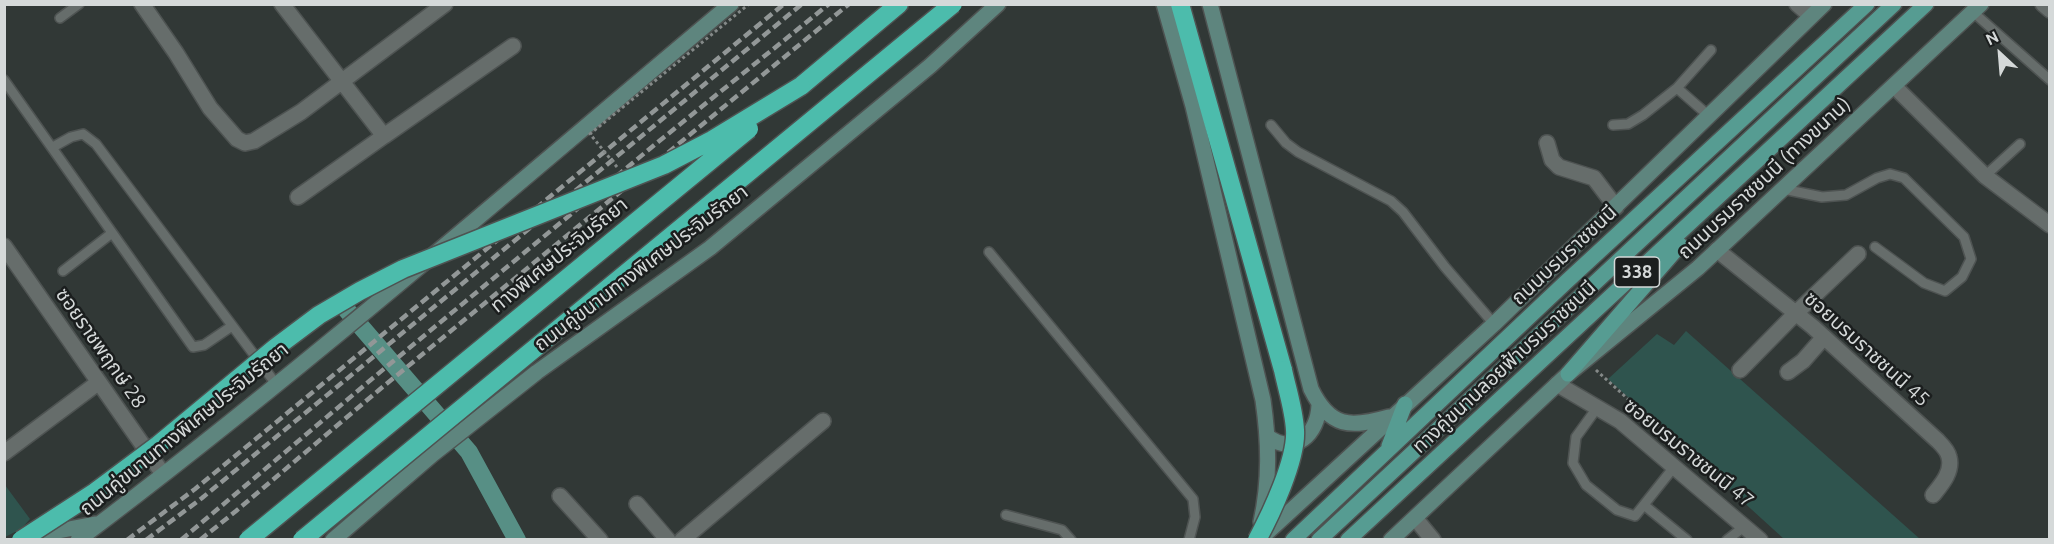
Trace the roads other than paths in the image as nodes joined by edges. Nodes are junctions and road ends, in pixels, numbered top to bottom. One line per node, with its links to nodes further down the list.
1 (79, 4): 22 (lane)
2 (142, 4): 27 (street)
3 (282, 4): 27 (street)
4 (445, 4): 27 (street)
5 (731, 4): 58 (main road, ถนนคู่ขนานทางพิเศษประจิมรัถยา)
6 (899, 4): 28 (highway, ทางพิเศษประจิมรัถยา)
7 (953, 4): 81 (highway, bridge)
8 (998, 4): 82 (main road, ถนนคู่ขนานทางพิเศษประจิมรัถยา)
9 (1164, 4): 64 (main road)
10 (1180, 4): 88 (highway, bridge)
11 (1209, 4): 60 (main road)
12 (1797, 4): 21 (street)
13 (1824, 4): 21 (main road)
14 (1867, 4): 65 (main road, ถนนบรมราชชนนี / 338)
15 (1894, 4): 90 (main road, ทางคู่ขนานลอยฟ้าบรมราชชนนี / 338)
16 (1926, 4): 91 (main road, ทางคู่ขนานลอยฟ้าบรมราชชนนี / 338)
17 (1940, 4): 56 (main road, 338)
18 (2043, 4): 20 (street)
19 (1977, 8): 26 (lane); 29 (main road, ถนนบรมราชชนนี (ทางขนาน) / 338)
20 (2049, 10)
21 (1811, 16): 31 (main road)
22 (60, 18)
23 (513, 46): 34 (street)
24 (1712, 50): 30 (lane)
25 (4, 80): 37 (lane)
26 (2049, 80)
27 (342, 81): 34 (street)
28 (801, 86): 77 (highway, bridge); 80 (highway, ทางพิเศษประจิมรัถยา, bridge)
29 (1894, 86): 38 (street); 39 (main road, ถนนบรมราชชนนี (ทางขนาน) / 338)
30 (1677, 88): 31 (lane); 33 (lane)
31 (1710, 116): 41 (main road)
32 (1271, 125): 51 (lane)
33 (1613, 125)
34 (384, 136): 40 (street)
35 (1547, 143): 41 (street)
36 (2020, 144): 38 (lane)
37 (53, 147): 43 (lane); 52 (lane)
38 (1985, 176): 42 (street)
39 (1783, 189): 44 (lane); 45 (main road, ถนนบรมราชชนนี (ทางขนาน) / 338)
40 (298, 197)
41 (1616, 207): 51 (main road)
42 (2049, 225)
43 (112, 233): 49 (lane); 52 (lane)
44 (1875, 247)
45 (1717, 250): 50 (street, ซอยบรมราชชนนี 45); 56 (main road, ถนนบรมราชชนนี (ทางขนาน) / 338)
46 (989, 252): 87 (lane)
47 (7, 254): 57 (street, ซอยราชพฤกษ์ 28)
48 (1858, 254): 50 (street)
49 (63, 271)
50 (1796, 313): 53 (street, ซอยบรมราชชนนี 45); 54 (street)
51 (1494, 324): 59 (main road)
52 (232, 327): 58 (lane)
53 (1824, 337): 55 (street); 69 (street, ซอยบรมราชชนนี 45)
54 (1740, 370)
55 (1788, 372)
56 (1563, 379): 61 (street, ซอยบรมราชชนนี 47); 74 (main road, 338)
57 (99, 382): 66 (street); 68 (street, ซอยราชพฤกษ์ 28)
58 (276, 384): 68 (main road, ถนนคู่ขนานทางพิเศษประจิมรัถยา)
59 (1406, 404): 62 (main road); 65 (main road)
60 (1319, 405): 62 (main road); 64 (main road)
61 (1597, 408): 67 (street, ซอยบรมราชชนนี 47); 72 (lane)
62 (1392, 417): 88 (main road)
63 (823, 421): 85 (street)
64 (1269, 437): 88 (main road)
65 (1386, 451): 89 (main road, ถนนบรมราชชนนี)
66 (4, 453)
67 (1674, 467): 72 (lane); 76 (street, ซอยบรมราชชนนี 47)
68 (163, 474): 75 (main road, ถนนคู่ขนานทางพิเศษประจิมรัถยา)
69 (1933, 495)
70 (560, 496): 83 (street)
71 (637, 504): 84 (street)
72 (1644, 505): 94 (lane)
73 (1006, 514): 86 (lane)
74 (1415, 518): 92 (main road, 338); 93 (street)
75 (101, 523): 78 (main road); 79 (main road, ถนนคู่ขนานทางพิเศษประจิมรัถยา)
76 (1745, 526): 95 (lane); 96 (street, ซอยบรมราชชนนี 47)
77 (21, 540)
78 (30, 540)
79 (78, 540)
80 (248, 540)
81 (302, 540)
82 (333, 540)
83 (600, 540)
84 (668, 540)
85 (682, 540)
86 (1071, 540)
87 (1189, 540)
88 (1258, 540)
89 (1293, 540)
90 (1319, 540)
91 (1348, 540)
92 (1391, 540)
93 (1434, 540)
94 (1687, 540)
95 (1727, 540)
96 (1760, 540)

